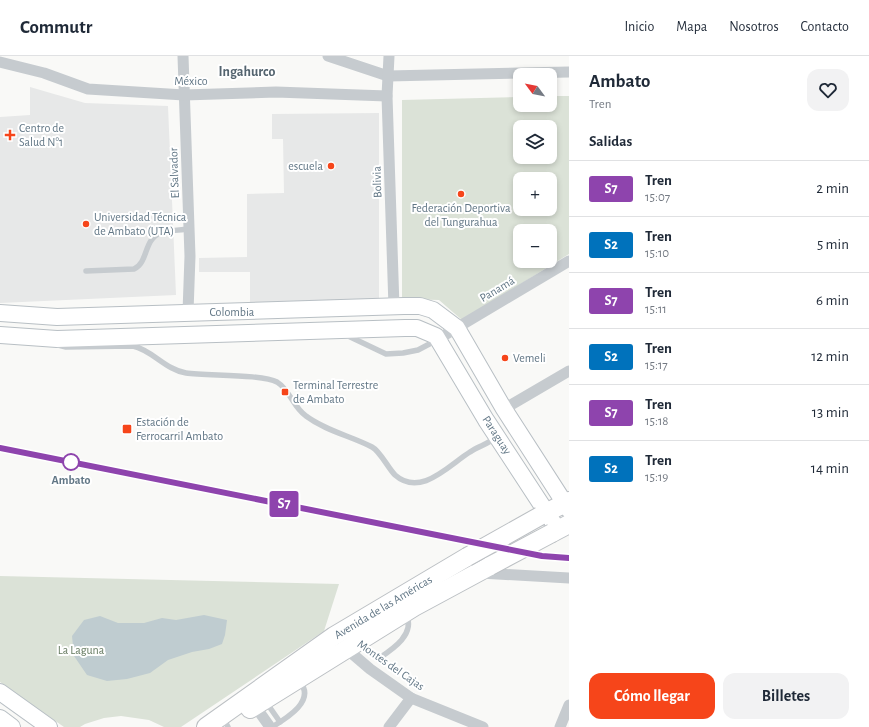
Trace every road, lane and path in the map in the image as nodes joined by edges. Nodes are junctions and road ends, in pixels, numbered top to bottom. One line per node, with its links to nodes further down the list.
1 (183, 56): 7 (street, El Salvador)
2 (328, 56): 6 (street)
3 (389, 56): 6 (street, Bolivia)
4 (0, 62): 7 (street, México)
5 (569, 72): 6 (street)
6 (388, 76): 8 (street, Bolivia)
7 (184, 95): 8 (street, México); 9 (street, El Salvador)
8 (387, 96): 12 (street, Bolivia)
9 (189, 229): 11 (lane); 13 (street, El Salvador)
10 (569, 261): 15 (street, Panamá)
11 (86, 271)
12 (394, 307): 13 (main road, Colombia); 15 (main road, Colombia)
13 (188, 312): 14 (main road, Colombia)
14 (0, 313)
15 (457, 328): 19 (street, Panamá); 21 (main road, Paraguay)
16 (339, 331): 18 (main road, Colombia); 19 (main road, Colombia); 19 (lane)
17 (0, 335): 18 (main road, Colombia)
18 (45, 338): 22 (lane)
19 (438, 339): 22 (main road, Paraguay)
20 (569, 371): 21 (street)
21 (504, 409): 23 (main road, Paraguay)
22 (497, 436): 24 (main road, Paraguay)
23 (567, 505): 24 (main road, Avenida de las Américas)
24 (544, 515): 25 (main road, Paraguay); 29 (main road, Avenida de las Américas, bridge)
25 (560, 529): 26 (main road, Avenida de las Américas, bridge)
26 (484, 570): 27 (street); 28 (main road, Avenida de las Américas)
27 (569, 578)
28 (405, 612): 30 (main road, Avenida de las Américas); 31 (lane)
29 (334, 636): 30 (street, Montes del Cajas); 42 (main road, Avenida de las Américas)
30 (346, 649): 32 (main road, Avenida de las Américas); 34 (street, Montes del Cajas)
31 (378, 659)
32 (297, 680): 35 (main road, Avenida de las Américas); 38 (lane)
33 (0, 692): 41 (main road)
34 (411, 698): 44 (street); 45 (street, Montes del Cajas)
35 (260, 703): 38 (lane); 39 (main road, Avenida de las Américas); 43 (street)
36 (569, 705): 46 (street)
37 (0, 718): 40 (main road)
38 (280, 722): 43 (lane)
39 (227, 726)
40 (12, 727)
41 (49, 727)
42 (206, 727)
43 (271, 727)
44 (390, 727)
45 (482, 727)
46 (560, 727)

